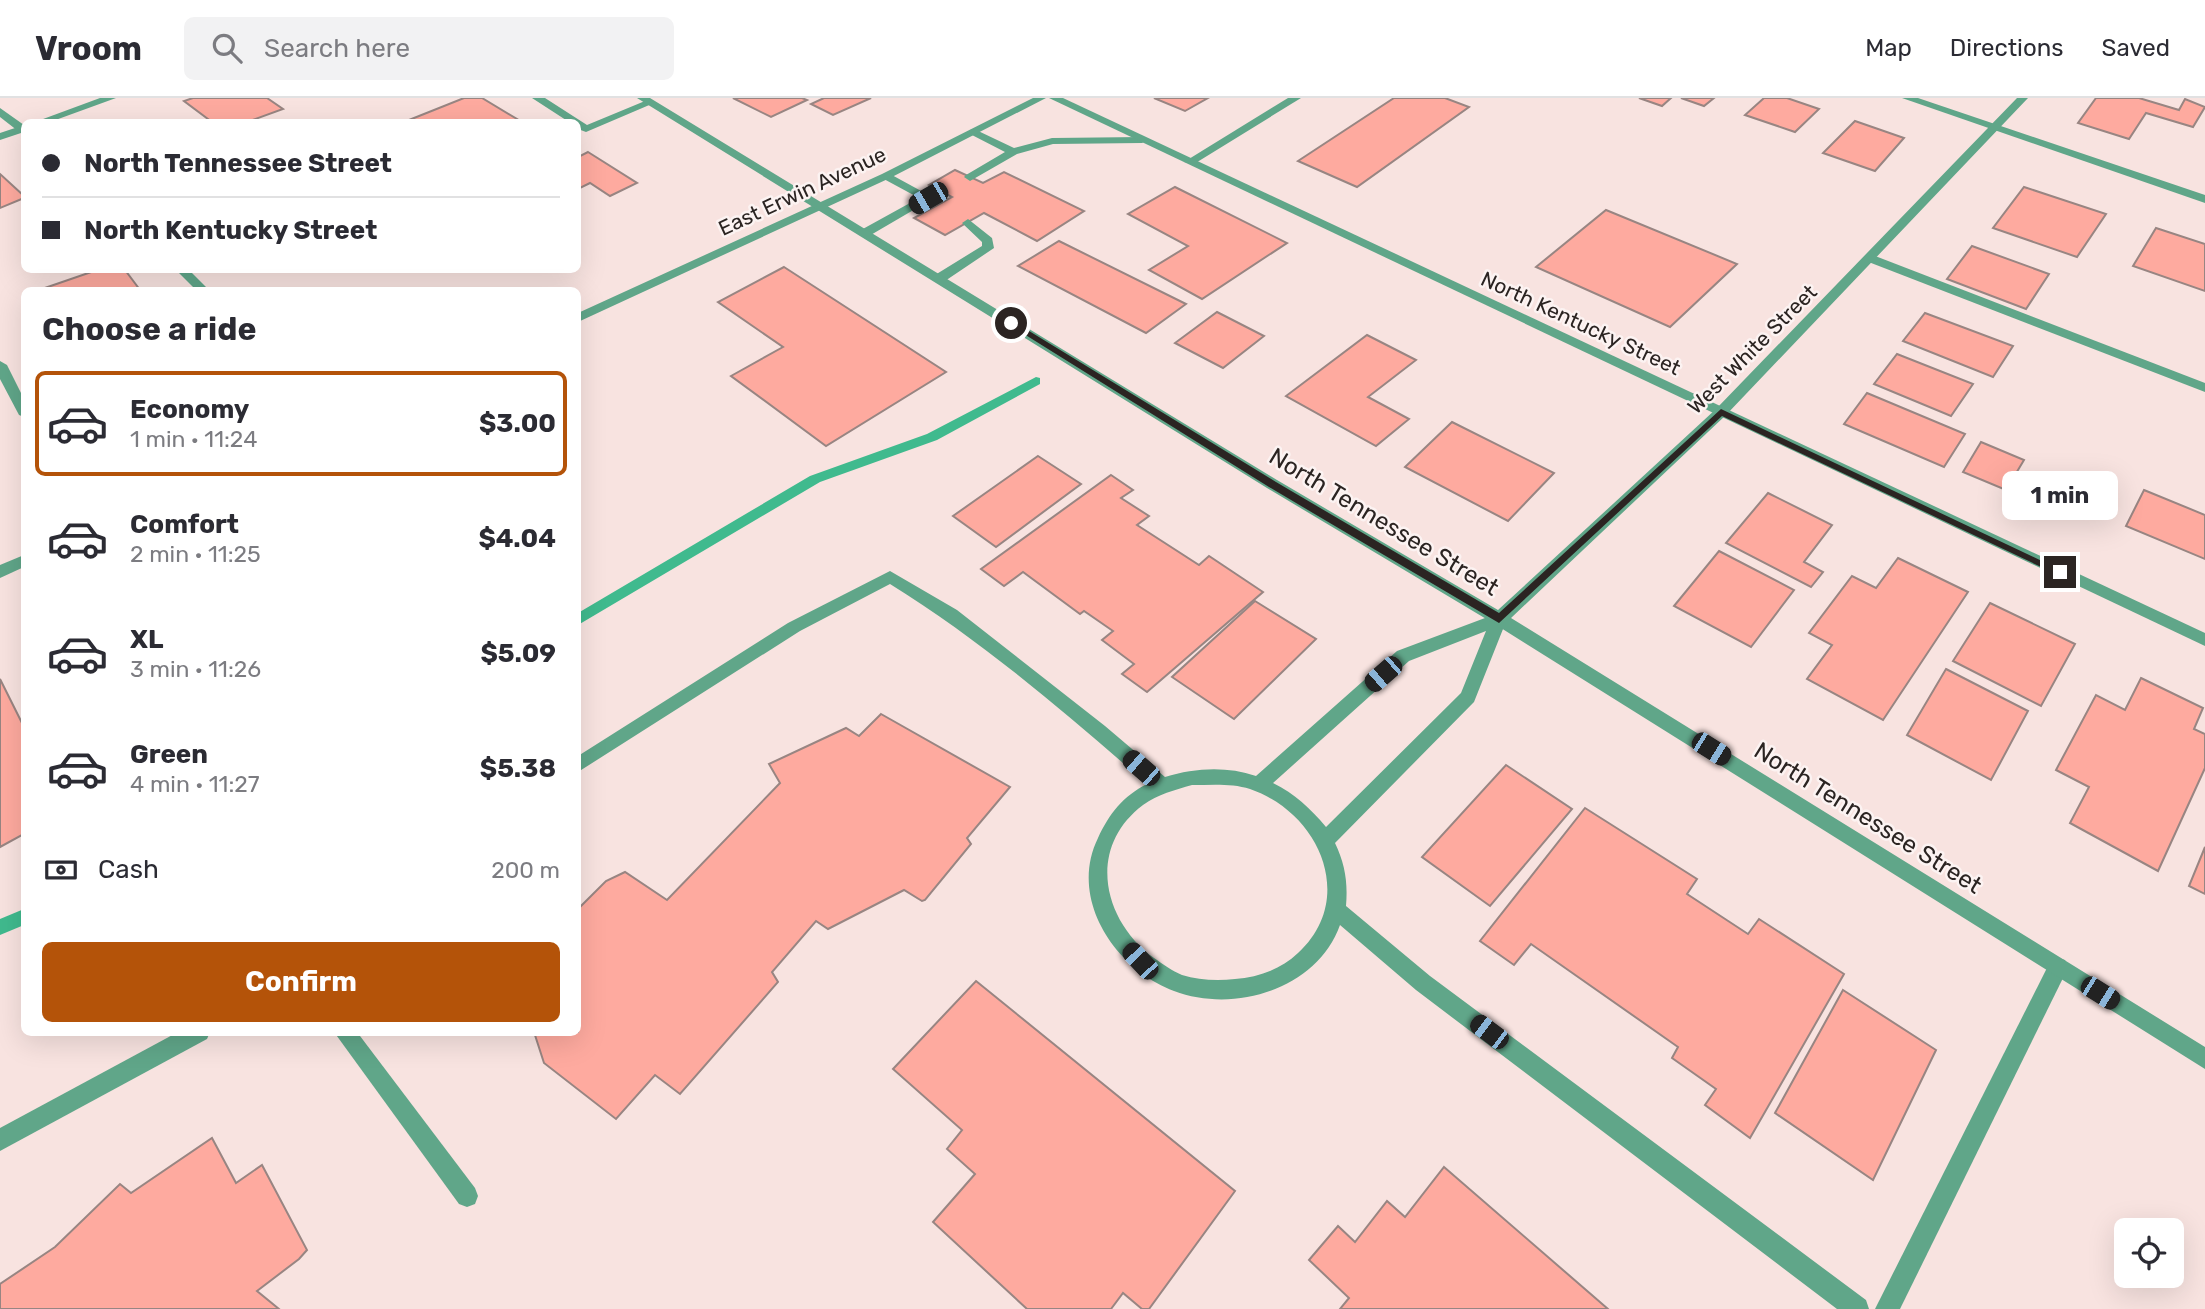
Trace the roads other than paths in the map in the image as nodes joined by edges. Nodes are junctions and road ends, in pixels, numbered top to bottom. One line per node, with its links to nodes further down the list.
1 (111, 98): 10 (street)
2 (537, 98): 11 (street)
3 (1041, 98): 16 (street, East Erwin Avenue)
4 (1054, 98): 18 (street, North Kentucky Street)
5 (1296, 98): 20 (street)
6 (1907, 98): 14 (street)
7 (2023, 98): 14 (street, West White Street)
8 (646, 100): 12 (street); 24 (street, North Tennessee Street)
9 (0, 111): 13 (street)
10 (50, 119)
11 (571, 119)
12 (581, 126)
13 (21, 127)
14 (1996, 127): 23 (street); 27 (street, West White Street)
15 (21, 130): 17 (street)
16 (974, 132): 19 (street); 21 (street, East Erwin Avenue)
17 (0, 137)
18 (1142, 139): 19 (street); 20 (street, North Kentucky Street)
19 (1013, 152): 22 (street)
20 (1189, 162): 35 (street, North Kentucky Street)
21 (886, 176): 24 (street, East Erwin Avenue); 26 (street)
22 (970, 177)
23 (2205, 198)
24 (821, 205): 26 (street, North Tennessee Street); 31 (street, East Erwin Avenue)
25 (968, 223): 29 (street)
26 (865, 233): 29 (street, North Tennessee Street)
27 (1870, 258): 33 (street); 35 (street, West White Street)
28 (185, 273): 30 (street)
29 (940, 278): 38 (street, North Tennessee Street)
30 (201, 287)
31 (581, 317)
32 (0, 365): 34 (street)
33 (2205, 388)
34 (21, 406)
35 (1721, 412): 38 (street, West White Street); 39 (street, North Kentucky Street)
36 (21, 562): 37 (street)
37 (0, 572)
38 (1499, 619): 41 (street); 43 (street); 45 (street, North Tennessee Street)
39 (2205, 640)
40 (581, 763): 42 (street)
41 (1259, 784): 42 (street); 43 (street)
42 (1162, 786): 44 (street)
43 (1326, 839): 44 (street)
44 (1337, 911): 51 (street)
45 (2058, 967): 48 (street, North Tennessee Street); 52 (street)
46 (193, 1036): 49 (street)
47 (347, 1036): 50 (street)
48 (2205, 1059)
49 (0, 1140)
50 (467, 1196)
51 (1857, 1309)
52 (1887, 1309)

